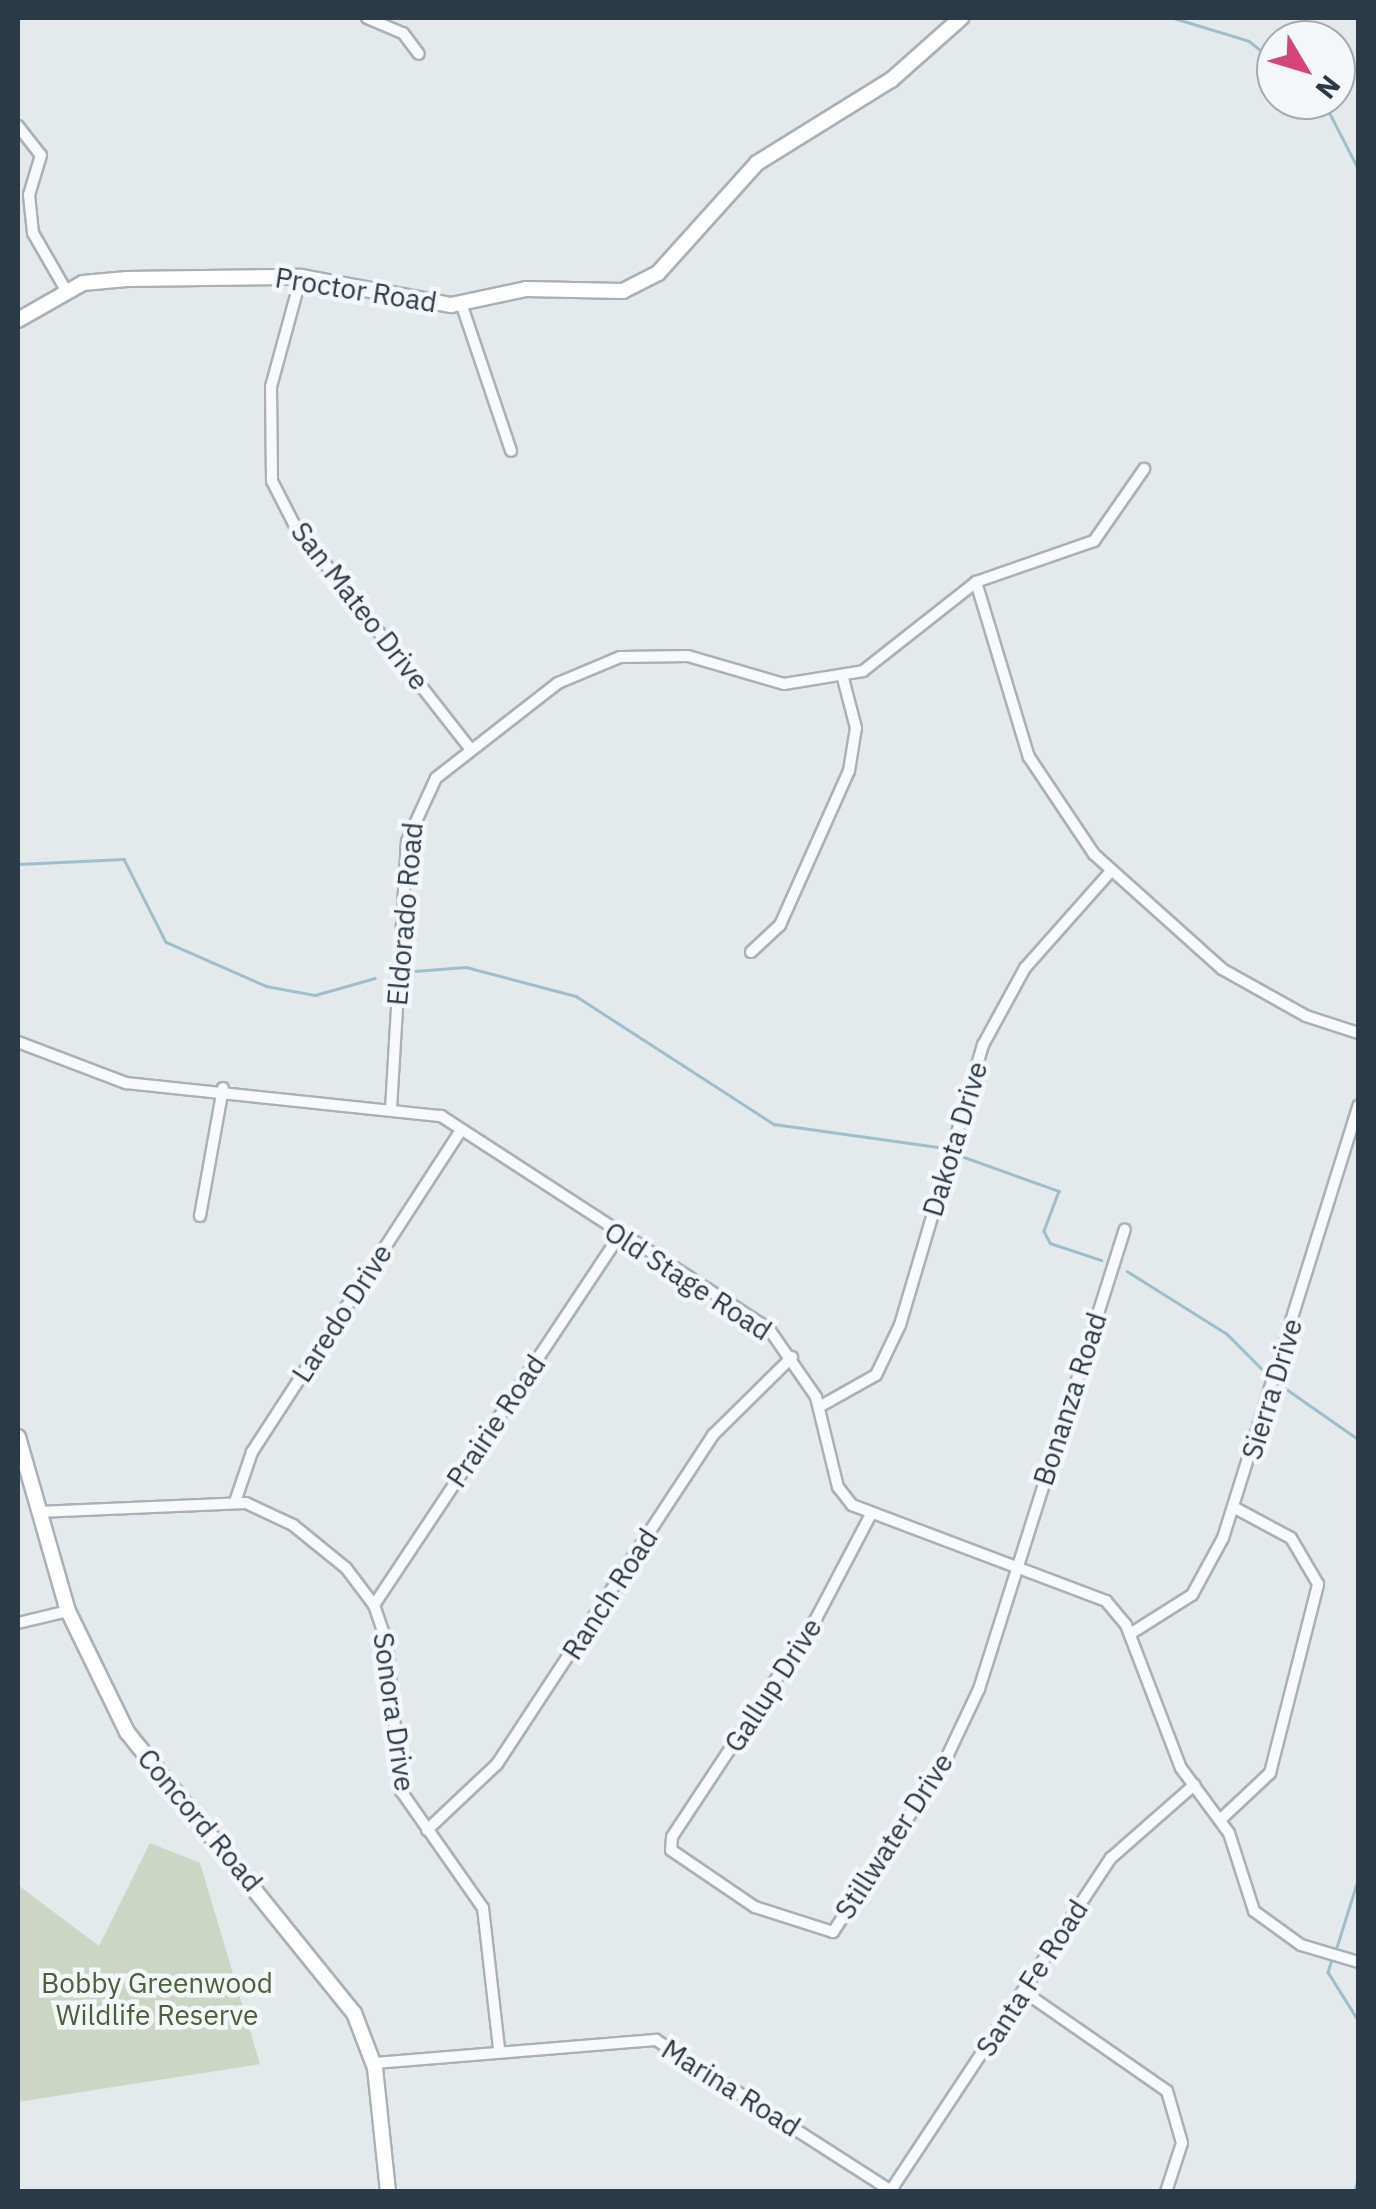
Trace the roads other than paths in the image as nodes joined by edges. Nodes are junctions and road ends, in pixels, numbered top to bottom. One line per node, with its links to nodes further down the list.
1 (366, 18): 3 (street)
2 (961, 18): 7 (main road, Proctor Road)
3 (419, 54)
4 (18, 126): 6 (street)
5 (301, 276): 6 (main road, Proctor Road); 7 (main road, Proctor Road); 13 (street, San Mateo Drive)
6 (68, 292): 8 (main road, Proctor Road)
7 (461, 303): 9 (street)
8 (18, 320)
9 (511, 451)
10 (1144, 468): 11 (street, Eldorado Road)
11 (976, 582): 12 (street, Eldorado Road); 14 (street)
12 (843, 678): 13 (street, Eldorado Road); 15 (street)
13 (471, 750): 20 (street, Eldorado Road)
14 (1111, 871): 16 (street); 27 (street, Dakota Drive)
15 (751, 952)
16 (1358, 1033)
17 (18, 1042): 18 (street, Old Stage Road)
18 (223, 1088): 20 (street, Old Stage Road); 23 (street)
19 (1358, 1106): 22 (street, Sierra Drive)
20 (391, 1108): 21 (street, Old Stage Road)
21 (461, 1130): 25 (street, Old Stage Road); 29 (street, Laredo Drive)
22 (1355, 1130): 30 (street, Sierra Drive)
23 (200, 1216)
24 (1125, 1230): 33 (street, Bonanza Road)
25 (618, 1238): 26 (street, Old Stage Road); 34 (street, Prairie Road)
26 (792, 1357): 27 (street, Old Stage Road); 40 (street, Ranch Road)
27 (818, 1407): 32 (street, Old Stage Road)
28 (18, 1437): 31 (main road, Concord Road)
29 (235, 1502): 31 (street, Sonora Drive); 34 (street, Sonora Drive)
30 (1235, 1508): 37 (street, Sierra Drive); 39 (street)
31 (38, 1512): 35 (main road, Concord Road)
32 (870, 1516): 33 (street, Old Stage Road); 41 (street, Gallup Drive)
33 (1016, 1569): 37 (street, Old Stage Road); 41 (street, Stillwater Drive)
34 (374, 1604): 40 (street, Sonora Drive)
35 (68, 1611): 36 (street); 45 (main road, Concord Road)
36 (18, 1623)
37 (1130, 1634): 38 (street, Old Stage Road)
38 (1194, 1784): 39 (street, Old Stage Road); 43 (street, Santa Fe Road)
39 (1220, 1820): 42 (street, Old Stage Road)
40 (427, 1830): 44 (street, Sonora Drive)
41 (672, 1850)
42 (1358, 1962)
43 (1023, 1991): 46 (street, Santa Fe Road); 48 (street)
44 (499, 2048): 45 (street, Marina Road); 46 (street, Marina Road)
45 (374, 2062): 47 (main road, Concord Road)
46 (892, 2191)
47 (388, 2192)
48 (1166, 2192)

